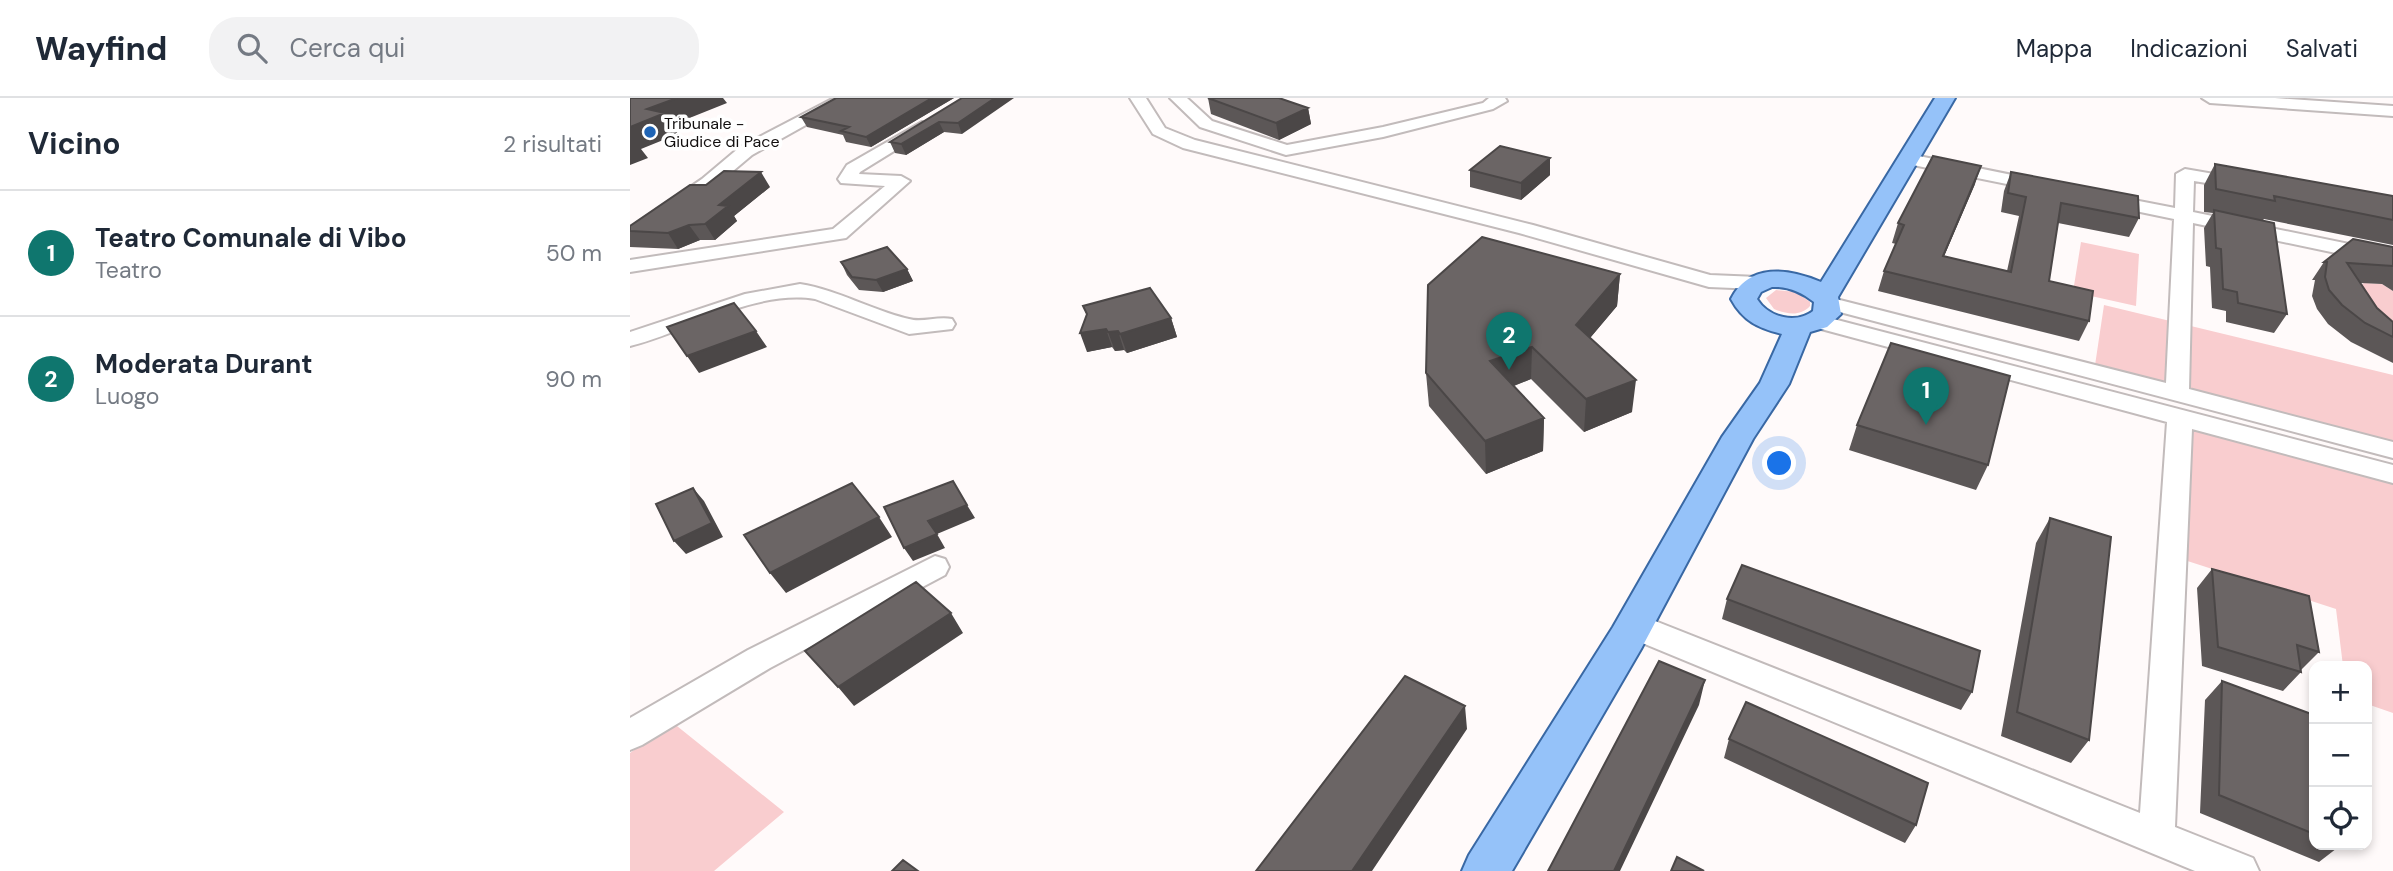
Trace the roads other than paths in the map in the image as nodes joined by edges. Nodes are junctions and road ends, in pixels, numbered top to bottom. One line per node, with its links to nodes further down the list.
1 (846, 98): 16 (street)
2 (1138, 98): 11 (street)
3 (1178, 98): 9 (street)
4 (1497, 98): 9 (street)
5 (1945, 98): 10 (main road)
6 (2210, 98): 7 (street)
7 (2393, 111)
8 (933, 120): 19 (street)
9 (1286, 150): 11 (street)
10 (1909, 159): 13 (street); 17 (main road)
11 (1255, 161): 20 (street)
12 (2263, 188): 15 (street)
13 (2060, 190)
14 (2087, 196): 15 (street)
15 (2183, 215): 18 (street); 26 (street)
16 (630, 237)
17 (1851, 252): 21 (main road); 22 (main road)
18 (2393, 258)
19 (630, 265)
20 (1709, 281): 21 (street)
21 (1760, 296): 22 (main road); 22 (main road); 25 (main road)
22 (1819, 312): 25 (main road); 26 (street); 28 (street)
23 (944, 324): 24 (street)
24 (630, 339)
25 (1774, 384): 31 (main road)
26 (2179, 405): 27 (street); 29 (street); 33 (street)
27 (2393, 450)
28 (2393, 463)
29 (2393, 474)
30 (935, 567): 32 (street)
31 (1633, 626): 33 (street); 34 (main road)
32 (630, 736)
33 (2156, 837): 35 (street)
34 (1486, 871)
35 (2240, 871)

